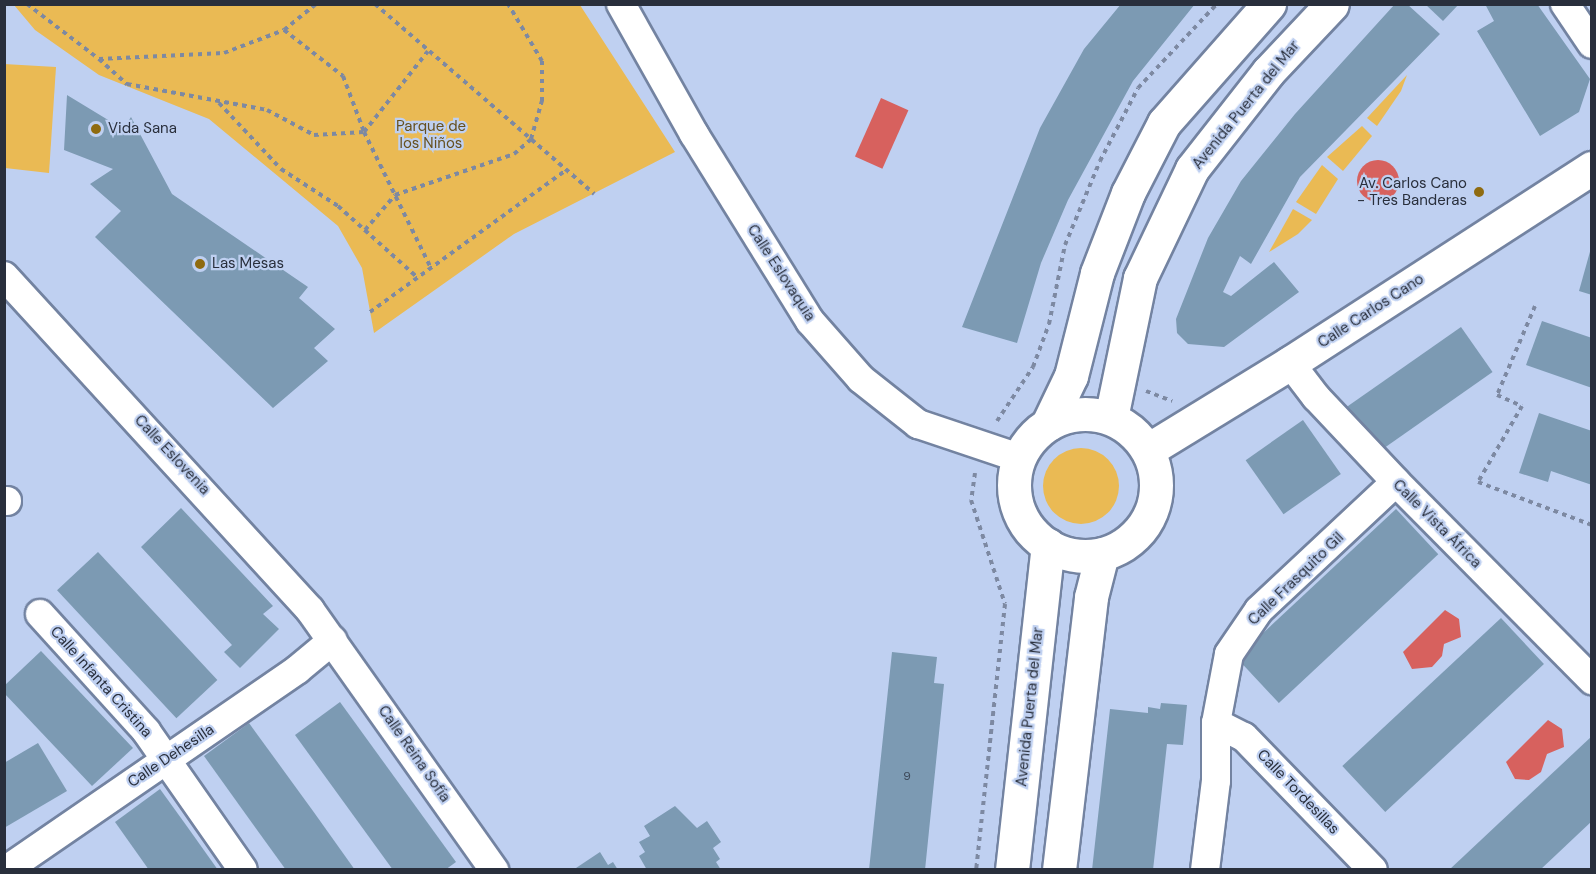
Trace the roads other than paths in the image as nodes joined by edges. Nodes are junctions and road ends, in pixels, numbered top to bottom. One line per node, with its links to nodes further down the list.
1 (621, 4): 12 (street, Calle Eslovaquia)
2 (1269, 4): 10 (main road)
3 (1332, 4): 9 (main road, Avenida Puerta del Mar)
4 (1564, 4): 5 (street)
5 (1592, 44)
6 (1592, 168): 8 (main road, Calle Carlos Cano)
7 (4, 276): 17 (street, Calle Eslovenia)
8 (1290, 363): 11 (main road, Calle Carlos Cano); 13 (street, Calle Vista África)
9 (1111, 418): 10 (main road); 11 (main road)
10 (1048, 424): 12 (main road)
11 (1148, 450): 15 (main road)
12 (1019, 458): 14 (main road)
13 (1395, 482): 18 (street, Calle Vista África); 19 (street, Calle Frasquito Gil)
14 (1048, 545): 15 (main road); 24 (main road, Avenida Puerta del Mar)
15 (1102, 554): 25 (main road)
16 (40, 614): 20 (street, Calle Infanta Cristina)
17 (333, 640): 20 (street, Calle Dehesilla); 23 (street, Calle Reina Sofía)
18 (1592, 680)
19 (1216, 723): 26 (street, Calle Frasquito Gil); 27 (street, Calle Tordesillas)
20 (166, 759): 21 (street, Calle Dehesilla); 22 (street, Calle Infanta Cristina)
21 (9, 869)
22 (243, 870)
23 (494, 870)
24 (1012, 870)
25 (1059, 870)
26 (1205, 870)
27 (1373, 870)

